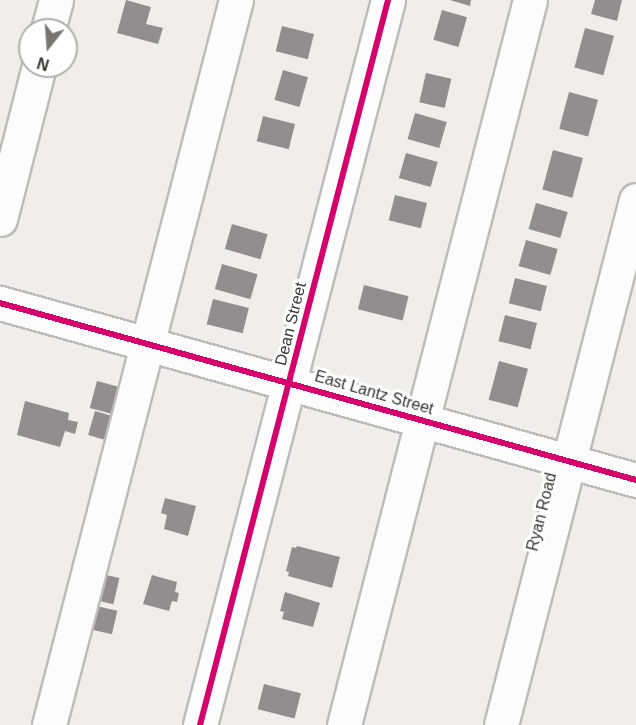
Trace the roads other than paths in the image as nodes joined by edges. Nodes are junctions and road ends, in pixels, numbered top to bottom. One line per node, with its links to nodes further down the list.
1 (56, 0): 5 (street)
2 (236, 0): 10 (street)
3 (388, 0): 11 (street, Dean Street)
4 (530, 0): 12 (street)
5 (51, 18)
6 (36, 78): 8 (street)
7 (636, 200): 13 (street, Ryan Road)
8 (0, 219)
9 (0, 303): 10 (street, East Lantz Street)
10 (148, 344): 11 (street, East Lantz Street); 15 (street)
11 (290, 383): 12 (street, East Lantz Street); 16 (street, Dean Street)
12 (421, 420): 13 (street, East Lantz Street); 17 (street)
13 (569, 461): 14 (street, East Lantz Street); 18 (street, Ryan Road)
14 (636, 480)
15 (50, 725)
16 (200, 725)
17 (344, 725)
18 (501, 725)

